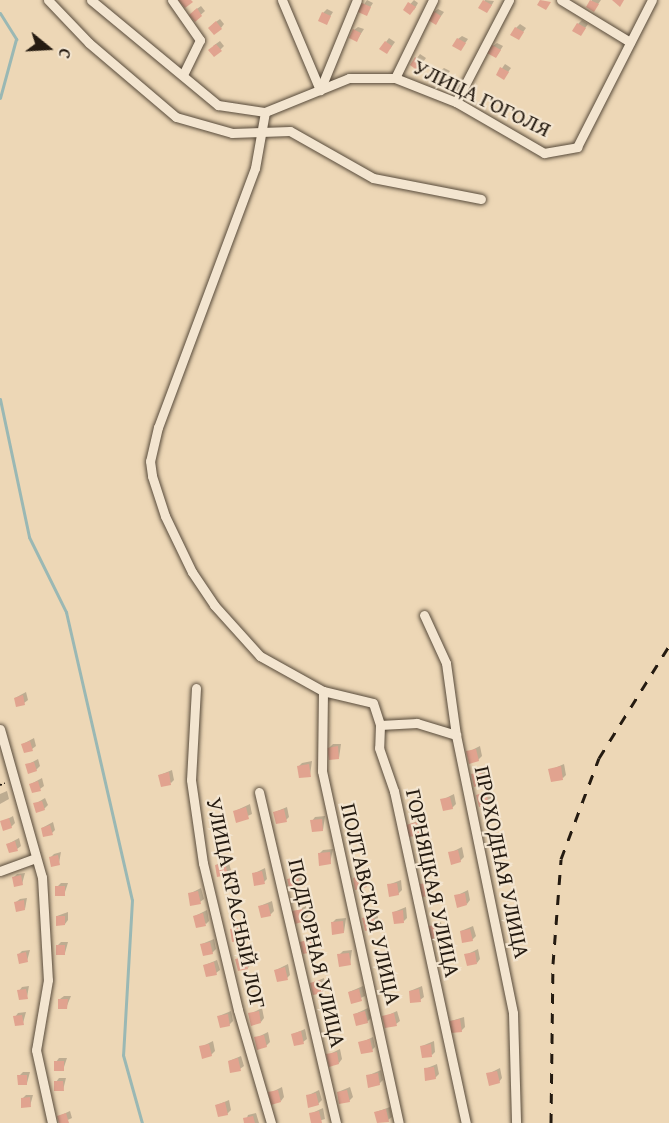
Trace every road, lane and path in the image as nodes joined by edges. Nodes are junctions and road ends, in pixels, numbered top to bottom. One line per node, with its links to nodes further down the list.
1 (48, 0): 16 (street)
2 (91, 0): 11 (street)
3 (172, 0): 11 (street)
4 (282, 0): 13 (street)
5 (357, 0): 13 (street)
6 (433, 0): 12 (street)
7 (509, 0): 14 (street)
8 (561, 0): 10 (street)
9 (652, 0): 10 (street)
10 (630, 42): 14 (street, УЛИЦА ГОГОЛЯ)
11 (183, 75): 15 (street)
12 (395, 78): 13 (street, УЛИЦА ГОГОЛЯ); 14 (street, УЛИЦА ГОГОЛЯ)
13 (320, 90): 15 (street, УЛИЦА ГОГОЛЯ)
14 (456, 102)
15 (265, 112): 16 (street)
16 (264, 131): 17 (street); 20 (street)
17 (482, 200)
18 (424, 615): 23 (street, ПРОХОДНАЯ УЛИЦА)
19 (196, 688): 28 (street, УЛИЦА КРАСНЫЙ ЛОГ)
20 (322, 691): 21 (street, ГОРНЯЦКАЯ УЛИЦА); 30 (street, ПОЛТАВСКАЯ УЛИЦА)
21 (380, 725): 23 (street); 31 (street, ГОРНЯЦКАЯ УЛИЦА)
22 (0, 729): 25 (street)
23 (456, 735): 32 (street, ПРОХОДНАЯ УЛИЦА)
24 (259, 792): 29 (street, ПОДГОРНАЯ УЛИЦА)
25 (36, 858): 26 (street); 27 (street)
26 (0, 871)
27 (52, 1123)
28 (271, 1123)
29 (336, 1123)
30 (399, 1123)
31 (466, 1123)
32 (516, 1123)

